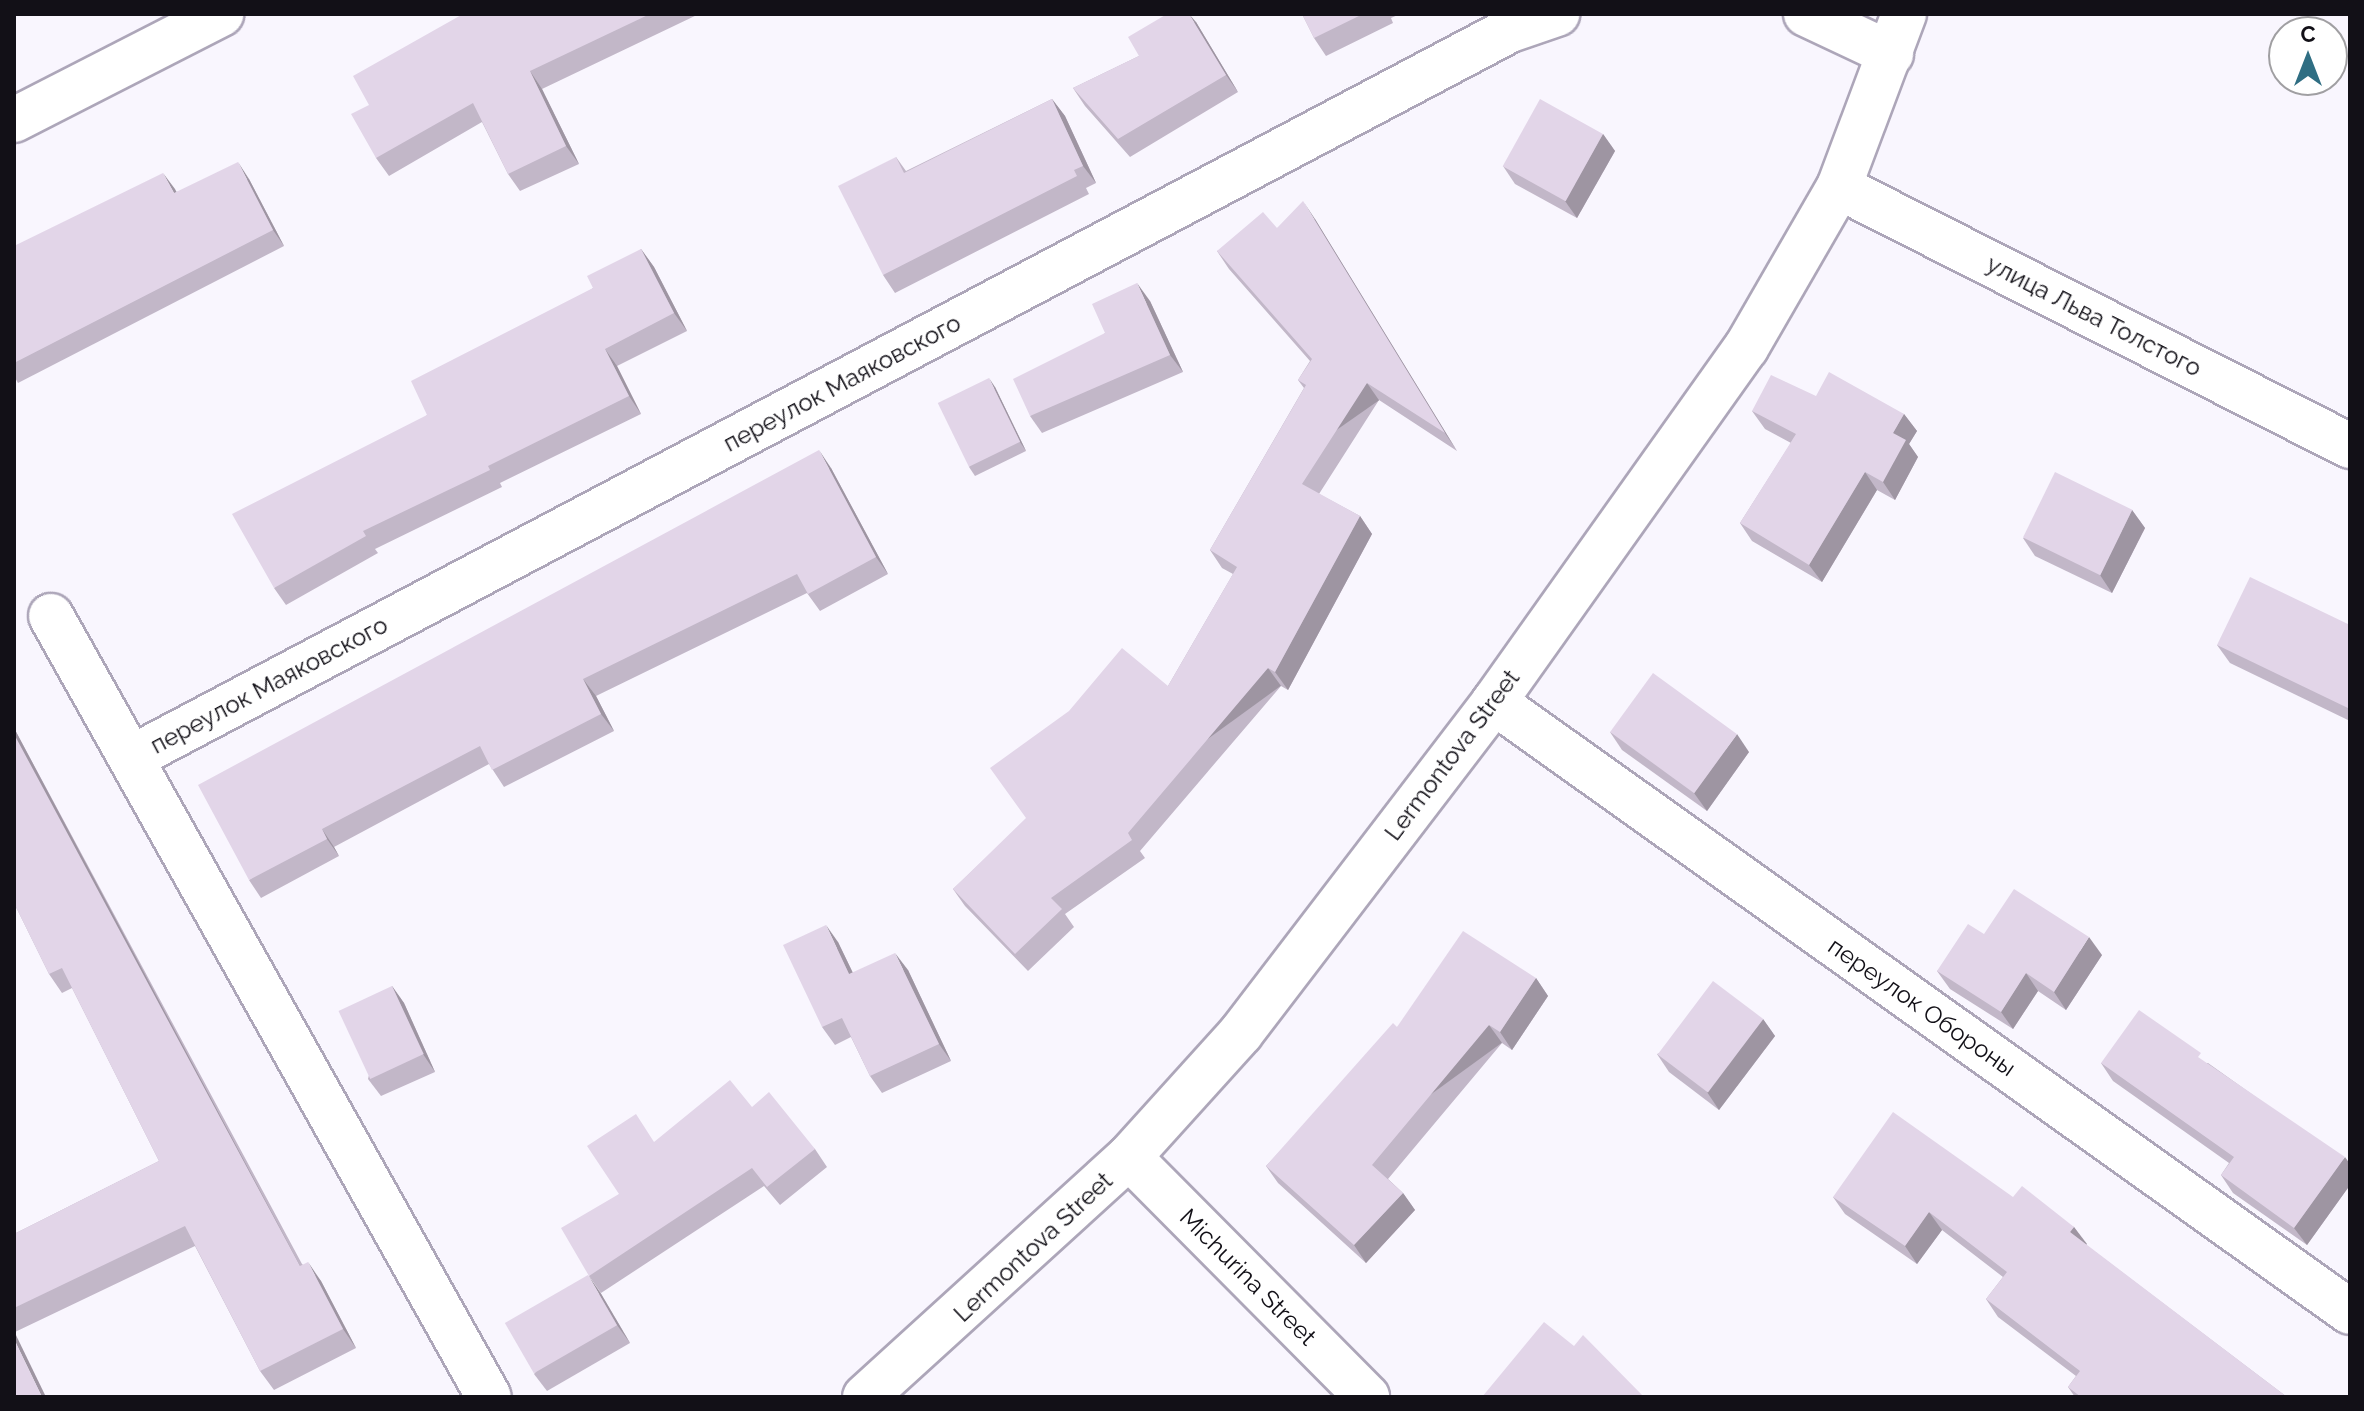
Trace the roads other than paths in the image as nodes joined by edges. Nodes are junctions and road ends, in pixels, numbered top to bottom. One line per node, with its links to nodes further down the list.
1 (221, 14): 5 (street)
2 (1557, 14): 10 (street, переулок Маяковского)
3 (1806, 14): 4 (street)
4 (1898, 34): 6 (street, Lermontova Street)
5 (14, 120)
6 (1839, 187): 7 (street, улица Льва Толстого); 9 (street, Lermontova Street)
7 (2350, 446)
8 (51, 616): 10 (street, переулок Маяковского)
9 (1494, 702): 11 (street, Lermontova Street); 12 (street, переулок Обороны)
10 (131, 758): 13 (street, переулок Маяковского)
11 (1129, 1157): 14 (street, Lermontova Street); 15 (street, Michurina Street)
12 (2350, 1312)
13 (489, 1397)
14 (865, 1397)
15 (1367, 1397)

